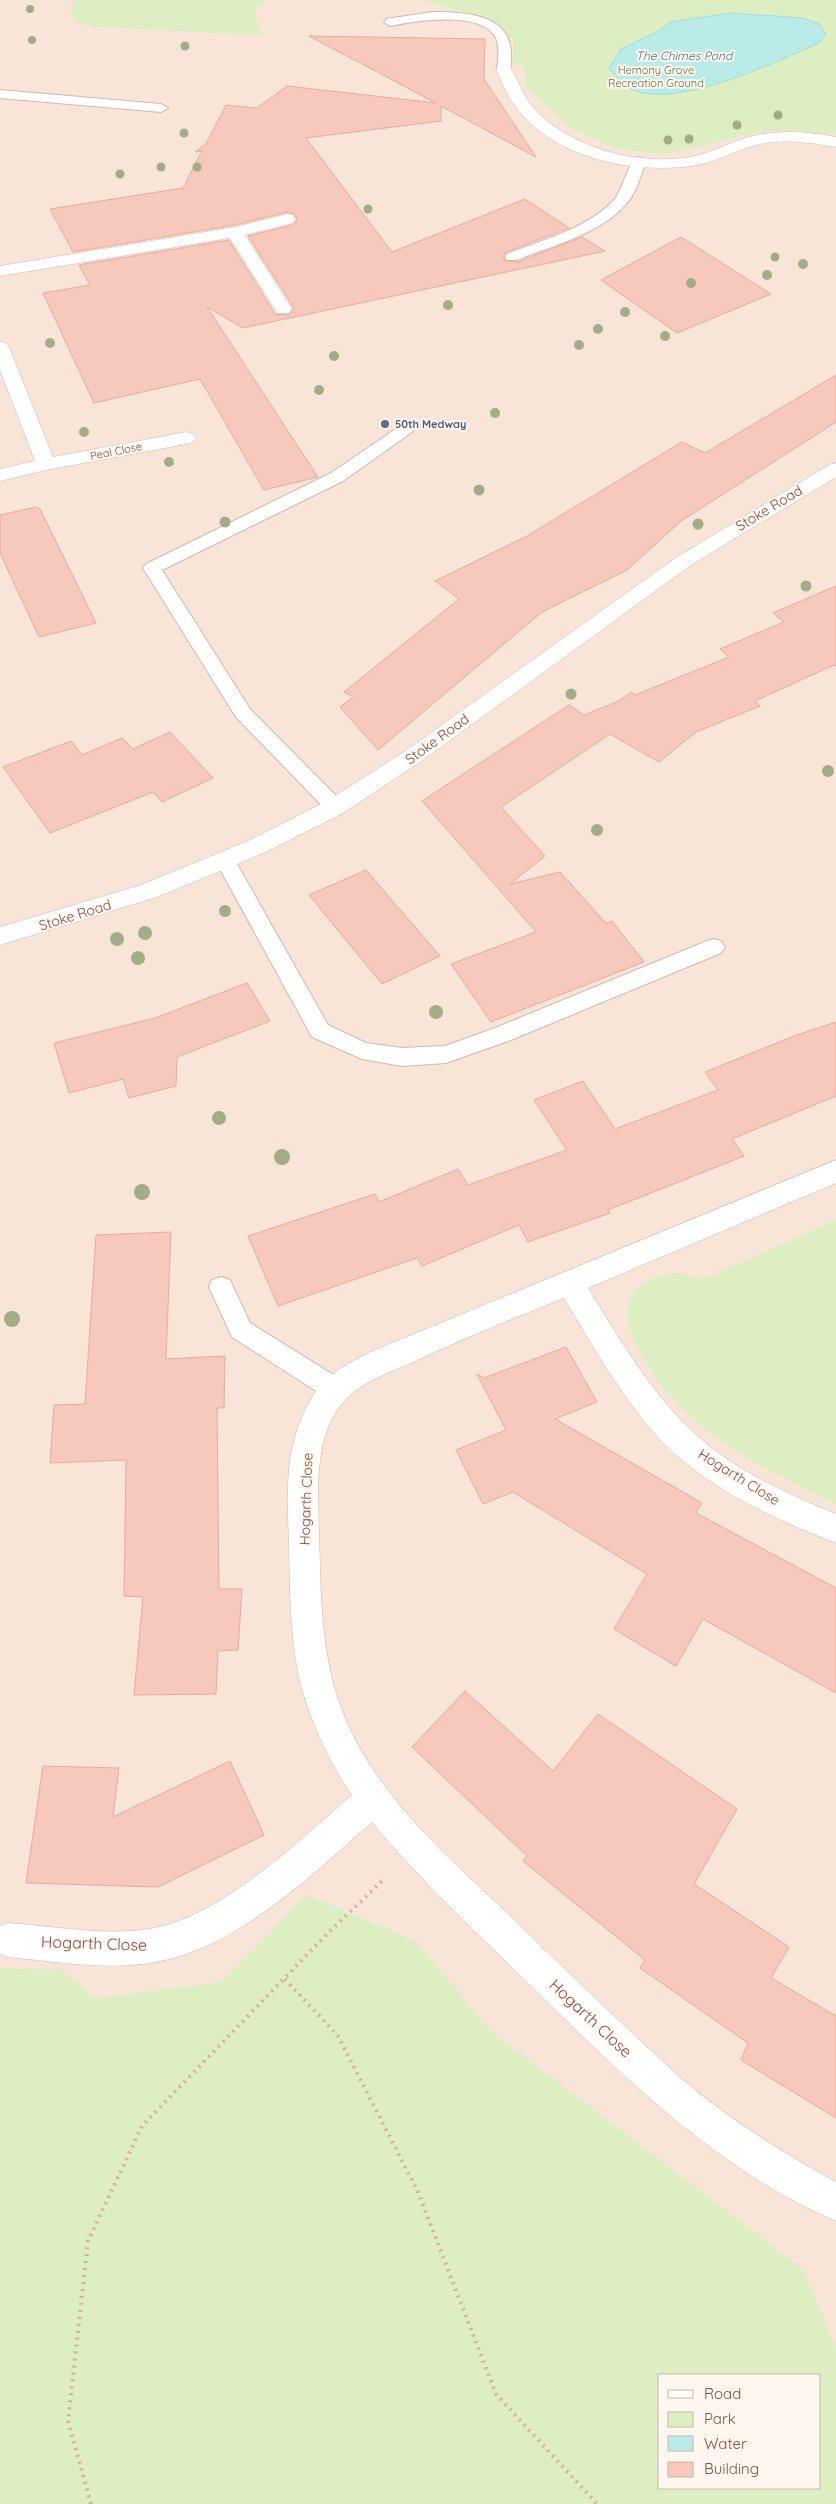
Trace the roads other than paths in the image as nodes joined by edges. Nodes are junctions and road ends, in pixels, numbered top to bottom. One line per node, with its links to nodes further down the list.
1 (390, 22): 2 (lane)
2 (504, 69): 6 (street)
3 (0, 94): 4 (lane)
4 (161, 108)
5 (836, 142): 6 (street)
6 (639, 161): 9 (lane)
7 (287, 219): 8 (street)
8 (235, 232): 10 (street); 11 (street)
9 (512, 257)
10 (0, 271)
11 (283, 309)
12 (0, 347): 15 (street)
13 (406, 429): 18 (lane)
14 (186, 438): 15 (street, Peal Close)
15 (46, 464): 17 (street, Peal Close)
16 (836, 469): 18 (street, Stoke Road)
17 (0, 475)
18 (335, 807): 19 (street, Stoke Road)
19 (225, 860): 20 (street, Stoke Road); 21 (lane)
20 (0, 936)
21 (714, 947)
22 (836, 1172): 23 (street, Hogarth Close)
23 (570, 1283): 25 (street, Hogarth Close); 26 (street, Hogarth Close)
24 (221, 1287): 25 (lane)
25 (336, 1390): 27 (street, Hogarth Close)
26 (836, 1530)
27 (374, 1798): 28 (street, Hogarth Close); 29 (street, Hogarth Close)
28 (7, 1940)
29 (836, 2202)

